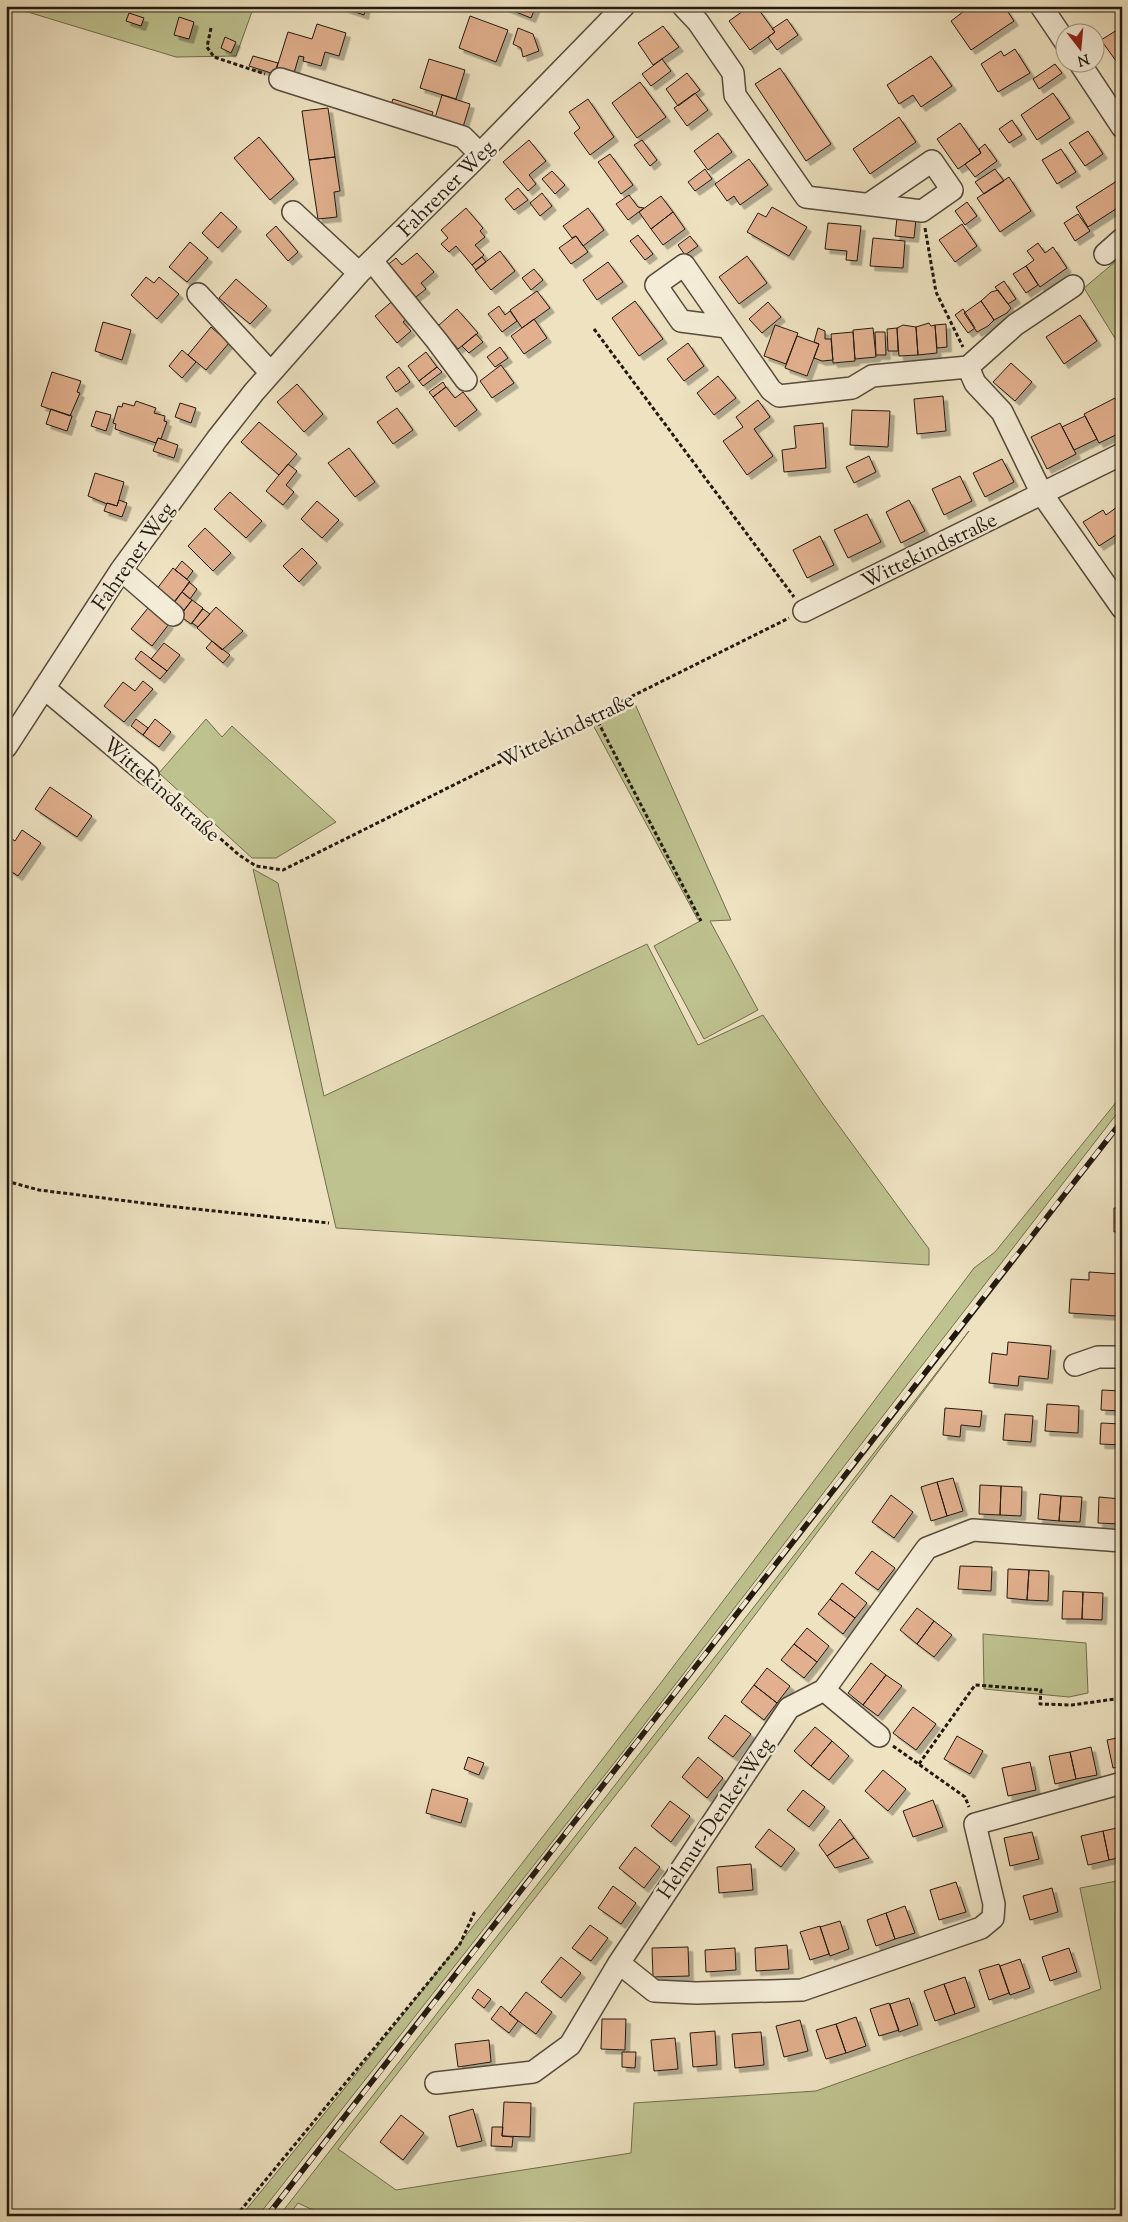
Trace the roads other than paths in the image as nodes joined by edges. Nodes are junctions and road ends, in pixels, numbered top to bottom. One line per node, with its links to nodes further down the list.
1 (624, 6): 8 (street, Fahrener Weg)
2 (683, 6): 9 (street)
3 (1041, 6): 4 (street)
4 (1056, 28)
5 (1086, 72): 7 (street)
6 (280, 79): 8 (street)
7 (1122, 127)
8 (480, 154): 13 (street, Fahrener Weg)
9 (869, 204): 9 (street)
10 (293, 212): 13 (street)
11 (1122, 239): 12 (street)
12 (1105, 254)
13 (366, 267): 18 (street, Fahrener Weg); 19 (street)
14 (1072, 286): 17 (street)
15 (198, 294): 18 (street)
16 (727, 327): 17 (street)
17 (968, 367): 21 (street)
18 (271, 373): 22 (street, Fahrener Weg)
19 (466, 380)
20 (1122, 454): 21 (street, Wittekindstraße)
21 (1042, 494): 23 (street); 24 (street, Wittekindstraße)
22 (121, 570): 25 (street); 26 (street, Fahrener Weg)
23 (1122, 608)
24 (804, 611)
25 (173, 615)
26 (44, 688): 27 (street, Fahrener Weg); 28 (street, Wittekindstraße)
27 (6, 747)
28 (148, 775)
29 (1122, 1357): 30 (street)
30 (1075, 1365)
31 (1122, 1541): 32 (street, Helmut-Denker-Weg)
32 (824, 1690): 33 (street); 35 (street, Helmut-Denker-Weg)
33 (879, 1736)
34 (1122, 1783): 35 (street)
35 (619, 1963): 36 (street, Helmut-Denker-Weg)
36 (436, 2084)

